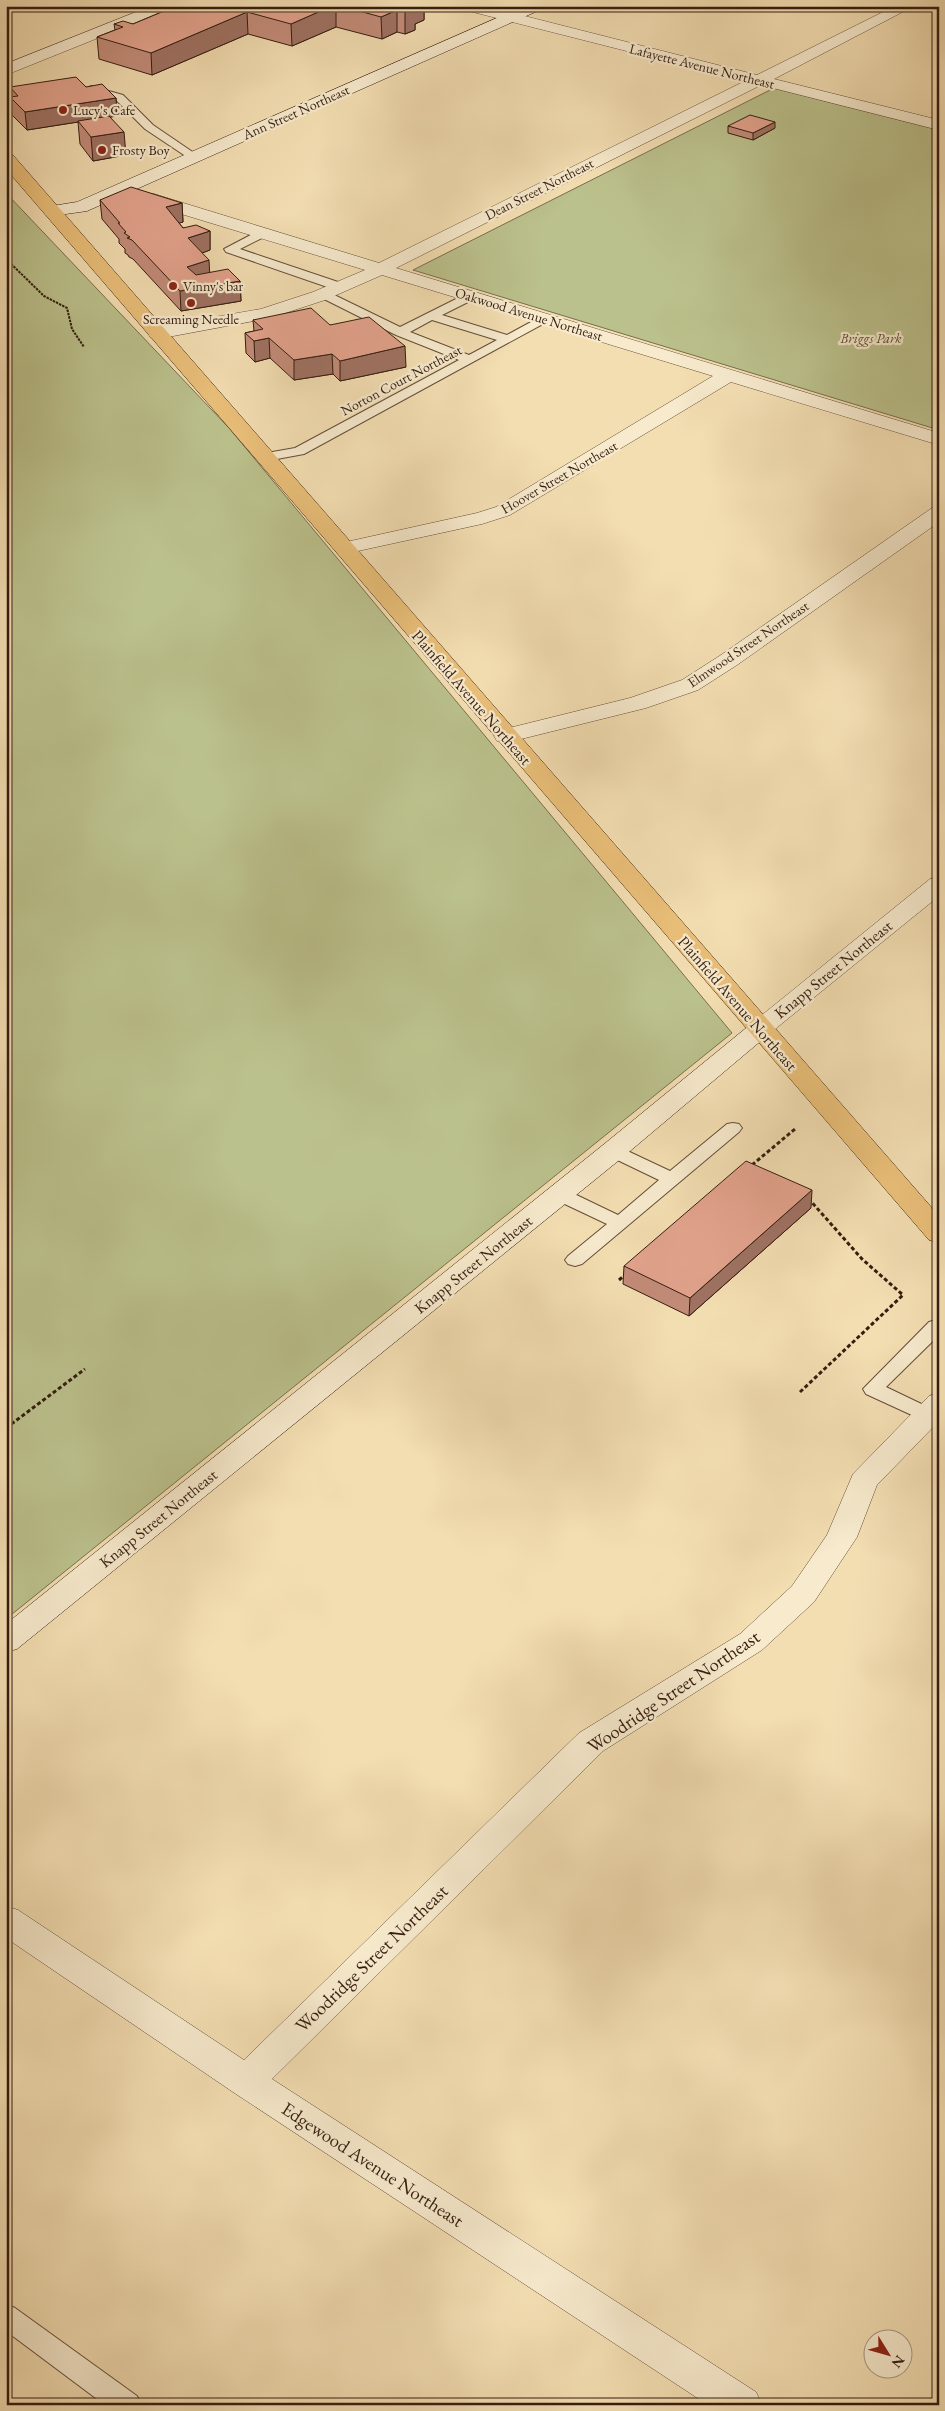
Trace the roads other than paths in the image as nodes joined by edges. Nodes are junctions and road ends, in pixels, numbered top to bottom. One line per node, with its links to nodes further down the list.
1 (165, 6): 6 (street)
2 (466, 6): 5 (street, Lafayette Avenue Northeast)
3 (537, 6): 5 (street, Ann Street Northeast)
4 (907, 6): 7 (street, Dean Street Northeast)
5 (512, 18): 7 (street, Lafayette Avenue Northeast); 12 (street, Ann Street Northeast)
6 (6, 70)
7 (758, 80): 11 (street, Lafayette Avenue Northeast); 17 (street, Dean Street Northeast)
8 (81, 88): 12 (lane)
9 (45, 89): 10 (lane)
10 (6, 94)
11 (939, 125)
12 (194, 157): 14 (street, Ann Street Northeast)
13 (6, 158): 15 (main road, Plainfield Avenue Northeast)
14 (120, 190): 15 (street, Ann Street Northeast); 16 (street, Oakwood Avenue Northeast)
15 (52, 211): 24 (main road, Plainfield Avenue Northeast)
16 (262, 233): 17 (street, Oakwood Avenue Northeast); 18 (lane)
17 (379, 269): 18 (street, Dean Street Northeast); 20 (street, Oakwood Avenue Northeast)
18 (340, 287): 19 (street, Dean Street Northeast)
19 (324, 294): 23 (lane); 24 (street, Dean Street Northeast)
20 (470, 296): 21 (lane); 22 (street, Oakwood Avenue Northeast)
21 (431, 316): 23 (lane); 25 (lane)
22 (546, 319): 25 (lane, Norton Court Northeast); 27 (street, Oakwood Avenue Northeast)
23 (400, 332): 26 (lane)
24 (157, 333): 29 (main road, Plainfield Avenue Northeast)
25 (508, 340): 26 (lane, Norton Court Northeast)
26 (470, 360): 29 (lane, Norton Court Northeast)
27 (729, 376): 28 (street, Oakwood Avenue Northeast); 31 (street, Hoover Street Northeast)
28 (939, 439)
29 (266, 457): 31 (main road, Plainfield Avenue Northeast)
30 (939, 512): 32 (street, Elmwood Street Northeast)
31 (344, 548): 32 (main road, Plainfield Avenue Northeast)
32 (505, 736): 34 (main road, Plainfield Avenue Northeast)
33 (939, 884): 34 (street, Knapp Street Northeast)
34 (760, 1029): 36 (street, Knapp Street Northeast); 40 (main road, Plainfield Avenue Northeast)
35 (733, 1128): 37 (lane)
36 (613, 1151): 37 (lane); 38 (street, Knapp Street Northeast)
37 (672, 1179): 39 (lane)
38 (559, 1194): 39 (lane); 44 (street, Knapp Street Northeast)
39 (620, 1223): 41 (lane)
40 (939, 1234)
41 (575, 1260)
42 (936, 1326): 43 (lane)
43 (933, 1409): 46 (street, Woodridge Street Northeast)
44 (6, 1641)
45 (6, 1920): 46 (street, Edgewood Avenue Northeast)
46 (246, 2081): 49 (street, Edgewood Avenue Northeast)
47 (6, 2316): 48 (lane)
48 (127, 2405)
49 (742, 2405)

